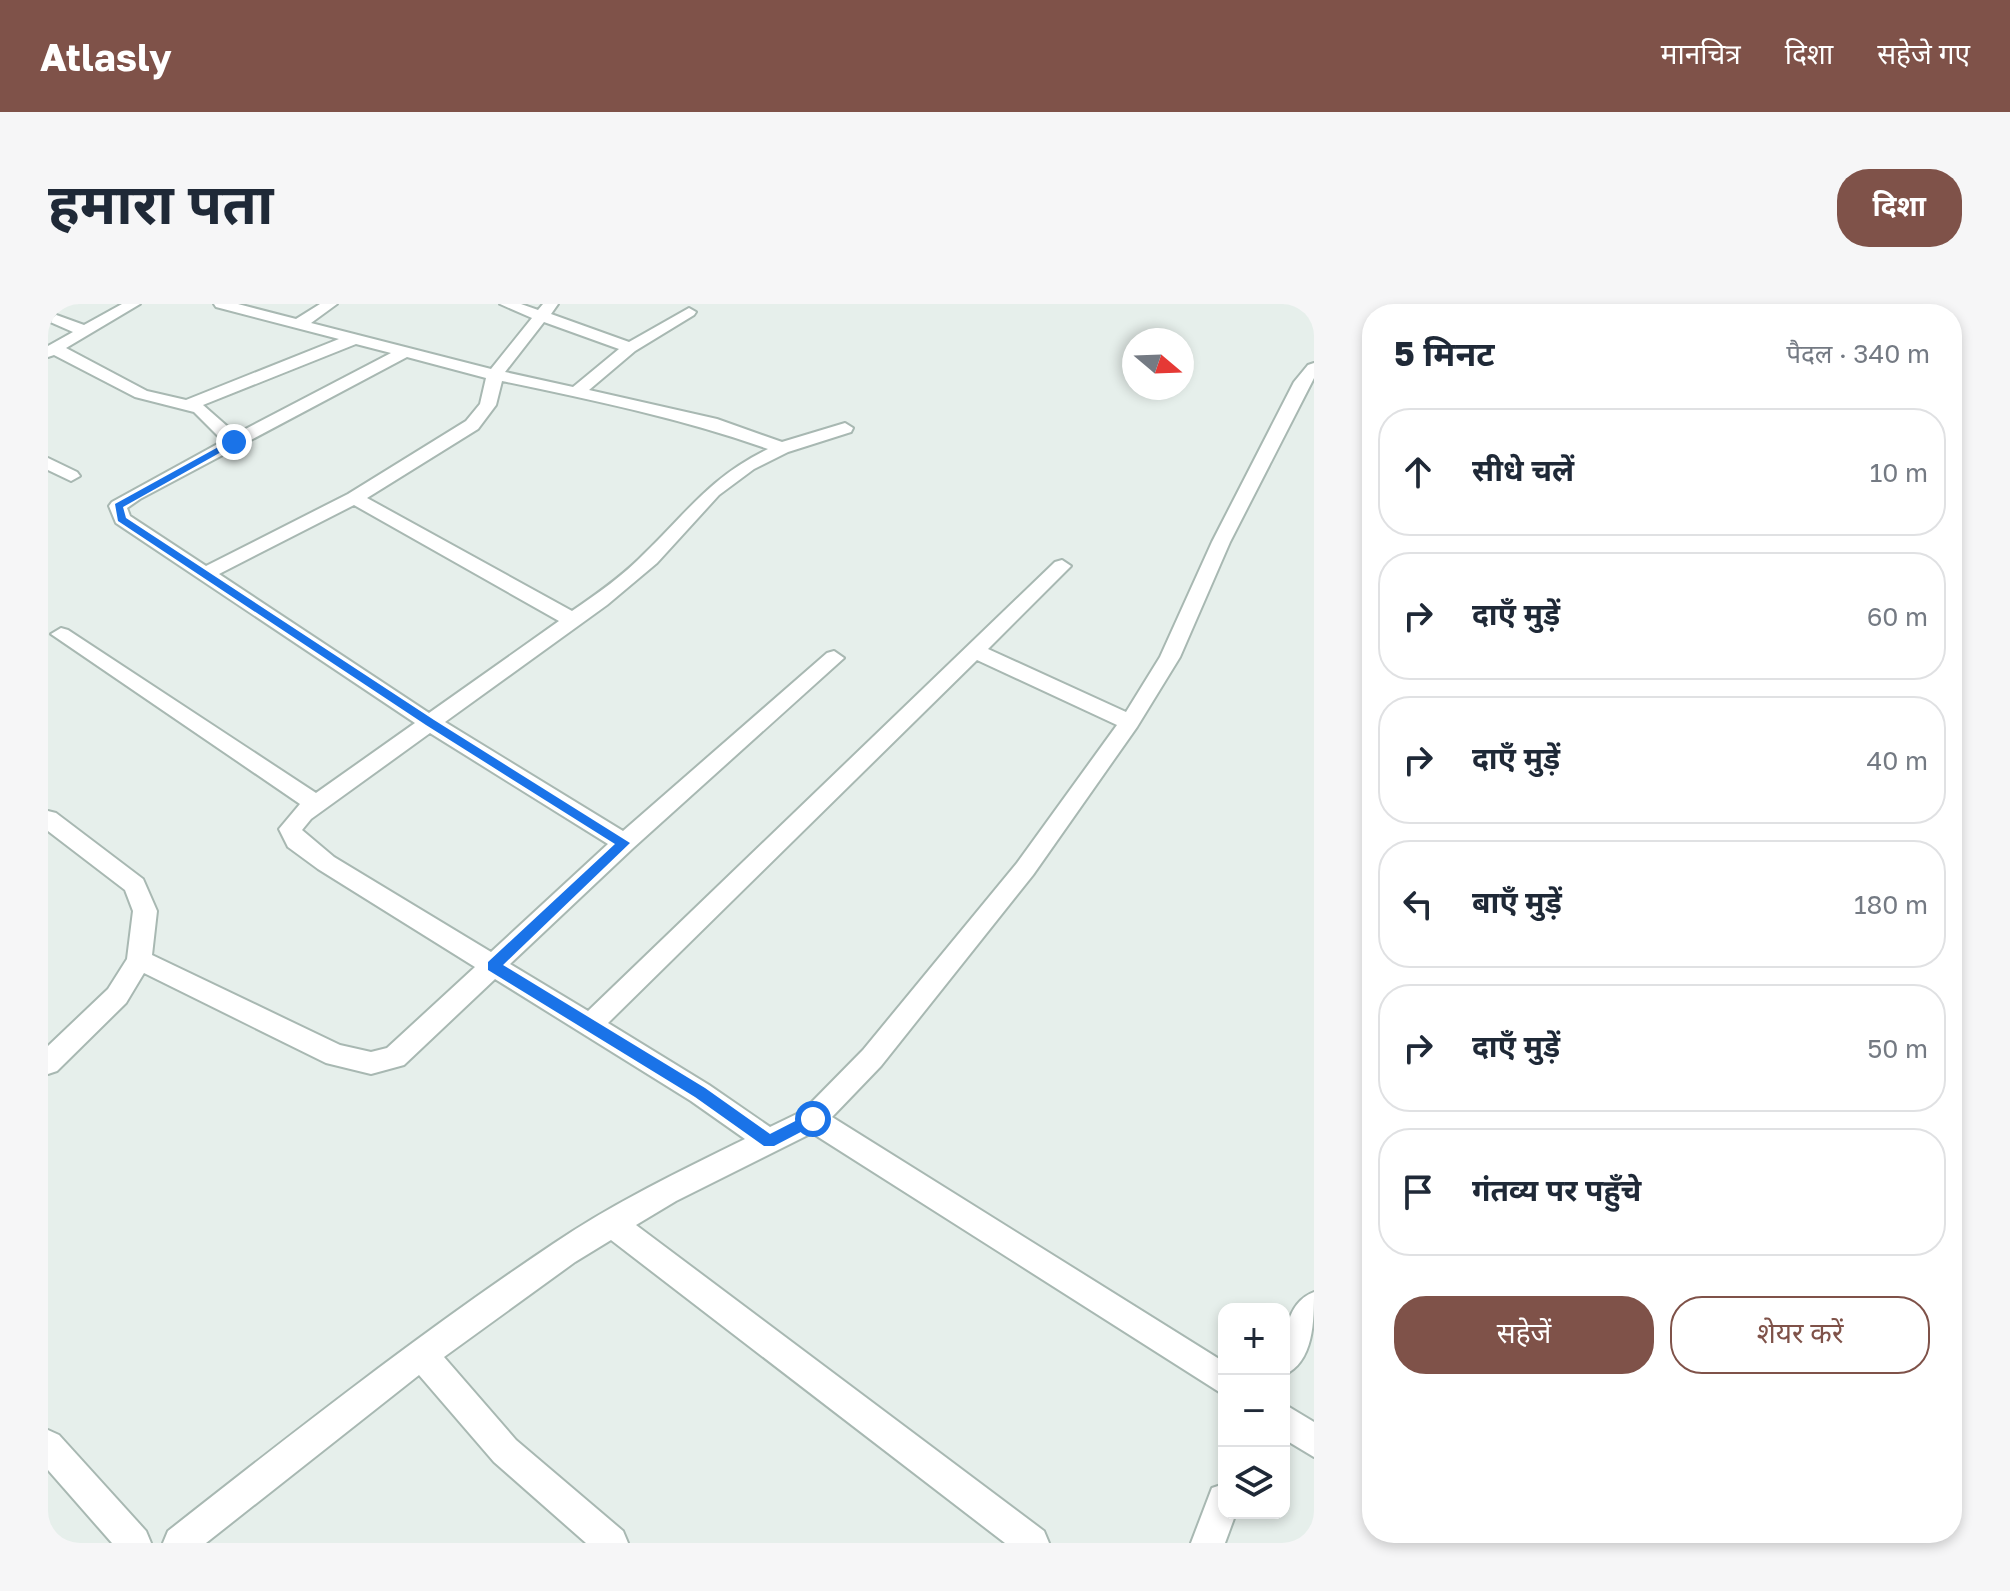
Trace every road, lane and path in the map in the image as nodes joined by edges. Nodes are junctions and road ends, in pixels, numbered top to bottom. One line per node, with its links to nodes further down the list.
1 (133, 304): 9 (street)
2 (221, 304): 8 (street)
3 (330, 304): 8 (street)
4 (507, 304): 5 (street)
5 (546, 310): 11 (street); 15 (street)
6 (689, 312): 11 (street)
7 (48, 316): 9 (street)
8 (299, 324): 10 (street)
9 (87, 332): 12 (street)
10 (356, 338): 13 (street); 17 (street)
11 (630, 348): 16 (street)
12 (51, 350): 17 (street)
13 (406, 351): 15 (street); 19 (street)
14 (1314, 368): 30 (street)
15 (495, 375): 16 (street); 23 (street)
16 (576, 392): 20 (street)
17 (189, 405): 19 (street)
18 (845, 428): 20 (street)
19 (234, 442): 25 (street)
20 (782, 448): 26 (street)
21 (48, 463): 22 (street)
22 (71, 476)
23 (354, 498): 25 (street); 26 (street)
24 (1062, 566): 28 (street)
25 (205, 574): 31 (street)
26 (573, 620): 31 (street)
27 (61, 634): 32 (street)
28 (975, 651): 30 (street); 37 (street)
29 (834, 658): 34 (street)
30 (1130, 722): 39 (street)
31 (430, 723): 32 (street); 34 (street)
32 (317, 804): 36 (street)
33 (48, 819): 35 (street)
34 (624, 843): 36 (street)
35 (139, 960): 36 (street); 38 (street)
36 (493, 966): 37 (street)
37 (590, 1025): 40 (street)
38 (48, 1063)
39 (813, 1119): 40 (street); 45 (street)
40 (769, 1141): 41 (street)
41 (612, 1224): 44 (street); 53 (street)
42 (1314, 1306): 43 (street)
43 (1290, 1349)
44 (422, 1355): 51 (street); 52 (street)
45 (1218, 1376)
46 (1290, 1424): 47 (street)
47 (1314, 1441)
48 (48, 1446): 50 (street)
49 (1218, 1516): 54 (street)
50 (134, 1543)
51 (180, 1543)
52 (611, 1543)
53 (1032, 1543)
54 (1208, 1543)

